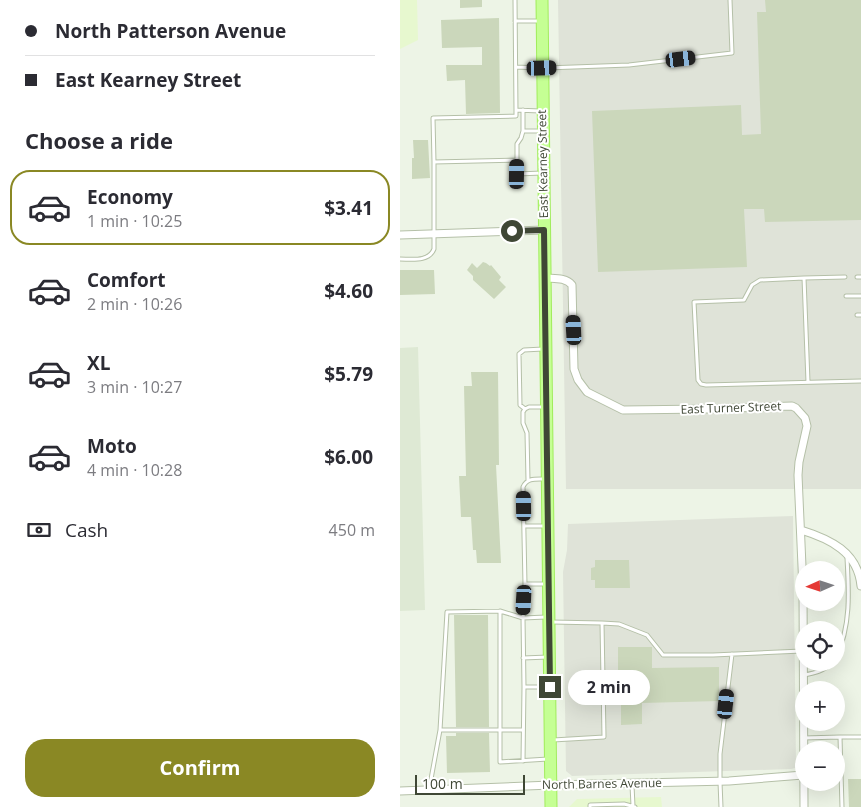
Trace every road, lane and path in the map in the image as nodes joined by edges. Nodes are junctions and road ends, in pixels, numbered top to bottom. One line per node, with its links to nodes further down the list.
1 (515, 0): 4 (lane)
2 (542, 0): 5 (main road, East Kearney Street)
3 (730, 0): 7 (lane)
4 (515, 21): 5 (lane); 6 (lane)
5 (542, 21): 7 (main road, East Kearney Street)
6 (516, 67): 7 (lane); 8 (lane)
7 (542, 68): 10 (main road, East Kearney Street)
8 (516, 110): 9 (lane); 14 (lane)
9 (523, 110): 10 (lane); 12 (lane)
10 (543, 111): 11 (main road, East Kearney Street)
11 (543, 130): 12 (lane); 15 (main road, East Kearney Street)
12 (523, 131): 13 (lane)
13 (517, 160): 14 (lane); 15 (lane)
14 (434, 162): 17 (lane)
15 (544, 173): 16 (main road, East Kearney Street)
16 (544, 230): 17 (street); 21 (main road, East Kearney Street)
17 (434, 234): 18 (street); 19 (lane)
18 (400, 235)
19 (400, 259)
20 (845, 277): 22 (lane)
21 (544, 278): 25 (main road, East Kearney Street); 34 (street, East Turner Street)
22 (804, 278): 27 (lane); 27 (lane)
23 (846, 296): 24 (lane)
24 (861, 296)
25 (545, 349): 28 (main road, East Kearney Street); 29 (lane)
26 (861, 381): 27 (lane)
27 (808, 382)
28 (546, 407): 29 (lane); 30 (main road, East Kearney Street)
29 (525, 408): 31 (lane)
30 (547, 479): 31 (lane); 33 (main road, East Kearney Street)
31 (528, 480): 32 (lane)
32 (524, 526): 33 (lane); 36 (lane)
33 (548, 526): 37 (main road, East Kearney Street)
34 (801, 530): 35 (street); 42 (street, East Turner Street)
35 (847, 554): 38 (street); 44 (lane)
36 (525, 584): 37 (lane); 40 (lane)
37 (548, 584): 41 (main road, East Kearney Street)
38 (861, 586)
39 (500, 611): 40 (lane); 54 (lane); 55 (lane)
40 (523, 618): 41 (lane); 48 (lane)
41 (549, 620): 43 (lane); 47 (main road, East Kearney Street)
42 (803, 621)
43 (602, 623): 46 (lane); 60 (lane)
44 (845, 627)
45 (795, 651): 46 (lane)
46 (732, 654): 64 (lane)
47 (549, 657): 48 (lane); 53 (main road, East Kearney Street)
48 (524, 658): 52 (lane)
49 (803, 671): 51 (street, East Turner Street)
50 (821, 671): 51 (lane)
51 (803, 675): 58 (street, East Turner Street)
52 (524, 687): 53 (lane); 56 (lane)
53 (550, 687): 60 (main road, East Kearney Street)
54 (440, 730): 55 (lane); 67 (lane)
55 (499, 730): 56 (lane); 62 (lane)
56 (523, 730): 62 (lane)
57 (861, 737): 59 (lane)
58 (803, 738): 59 (lane)
59 (840, 738): 75 (lane)
60 (550, 740): 61 (main road, East Kearney Street)
61 (551, 758): 62 (lane); 66 (main road, East Kearney Street)
62 (522, 761)
63 (795, 777): 64 (street, North Barnes Avenue)
64 (720, 782): 65 (street, North Barnes Avenue); 73 (lane)
65 (632, 784): 66 (street, North Barnes Avenue); 72 (lane)
66 (551, 785): 67 (street, North Barnes Avenue); 71 (main road, East Kearney Street)
67 (429, 790): 68 (street, North Barnes Avenue)
68 (400, 791)
69 (803, 791): 74 (street, East Turner Street)
70 (590, 806): 72 (lane)
71 (551, 807)
72 (634, 807)
73 (721, 807)
74 (804, 807)
75 (842, 807)

